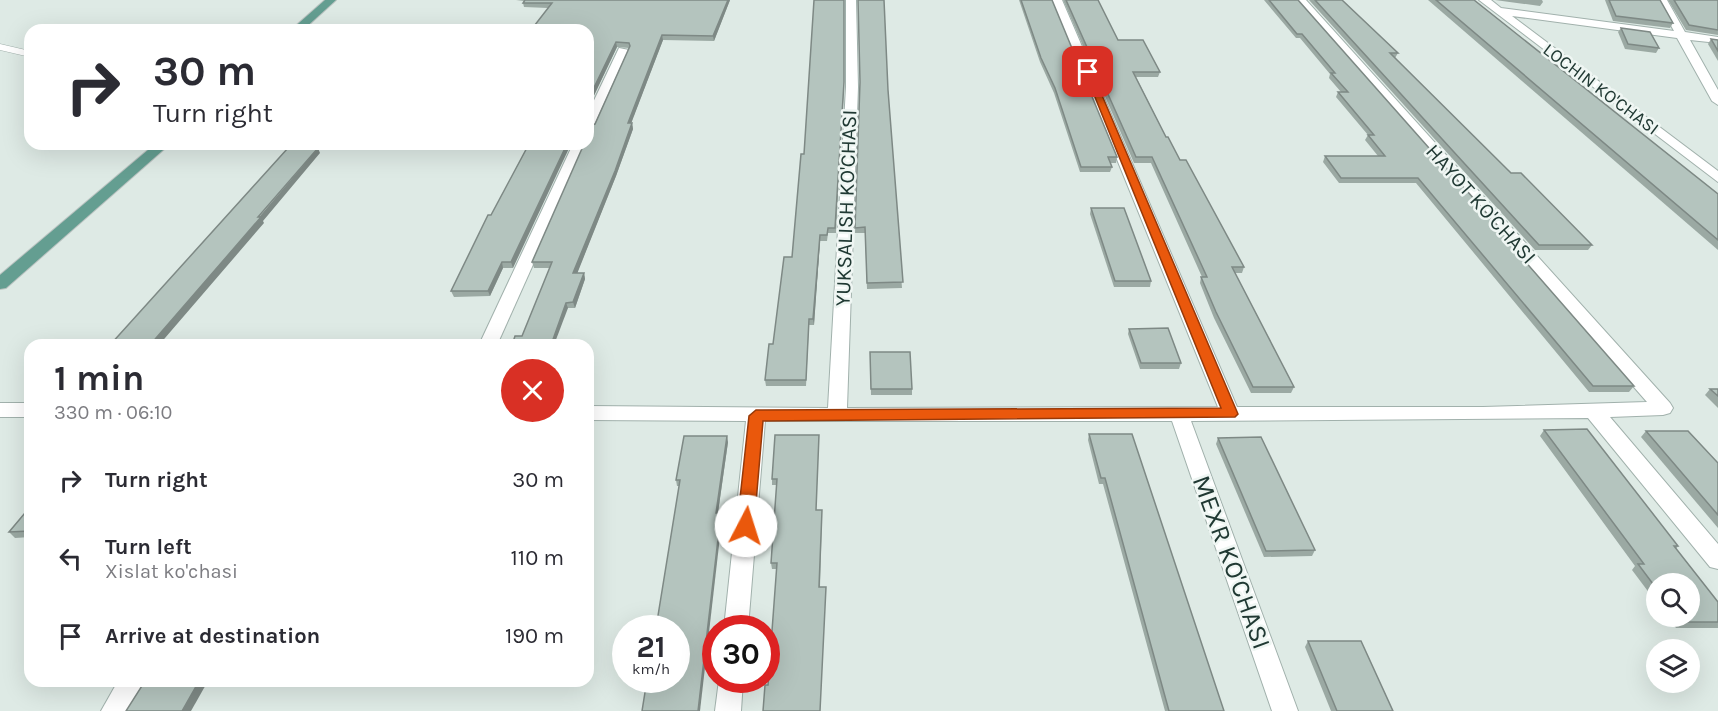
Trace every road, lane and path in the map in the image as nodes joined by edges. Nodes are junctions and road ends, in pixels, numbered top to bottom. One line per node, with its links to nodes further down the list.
1 (331, 0): 8 (main road)
2 (851, 0): 27 (street, YUKSALISH KO'CHASI)
3 (1057, 0): 26 (street)
4 (1300, 0): 23 (street, HAYOT KO'CHASI)
5 (1484, 0): 7 (street, LOCHIN KO'CHASI)
6 (1662, 0): 9 (street)
7 (1497, 10): 9 (street); 18 (street, LOCHIN KO'CHASI)
8 (303, 24)
9 (1679, 34): 10 (street); 14 (street)
10 (1718, 40)
11 (0, 47): 13 (lane)
12 (623, 50): 15 (street)
13 (24, 53)
14 (1718, 101)
15 (594, 114)
16 (156, 150): 19 (main road)
17 (577, 150): 20 (street)
18 (1718, 178)
19 (0, 284)
20 (491, 339)
21 (0, 410): 22 (street)
22 (24, 410)
23 (1594, 412): 26 (street); 29 (street)
24 (594, 413): 28 (street)
25 (1179, 414): 26 (street); 27 (street); 35 (street, MEXR KO'CHASI)
26 (1230, 414)
27 (837, 415): 28 (street)
28 (756, 416): 30 (street)
29 (1718, 560)
30 (737, 615)
31 (128, 687): 33 (street)
32 (730, 693): 34 (street)
33 (114, 711)
34 (728, 711)
35 (1285, 711)

